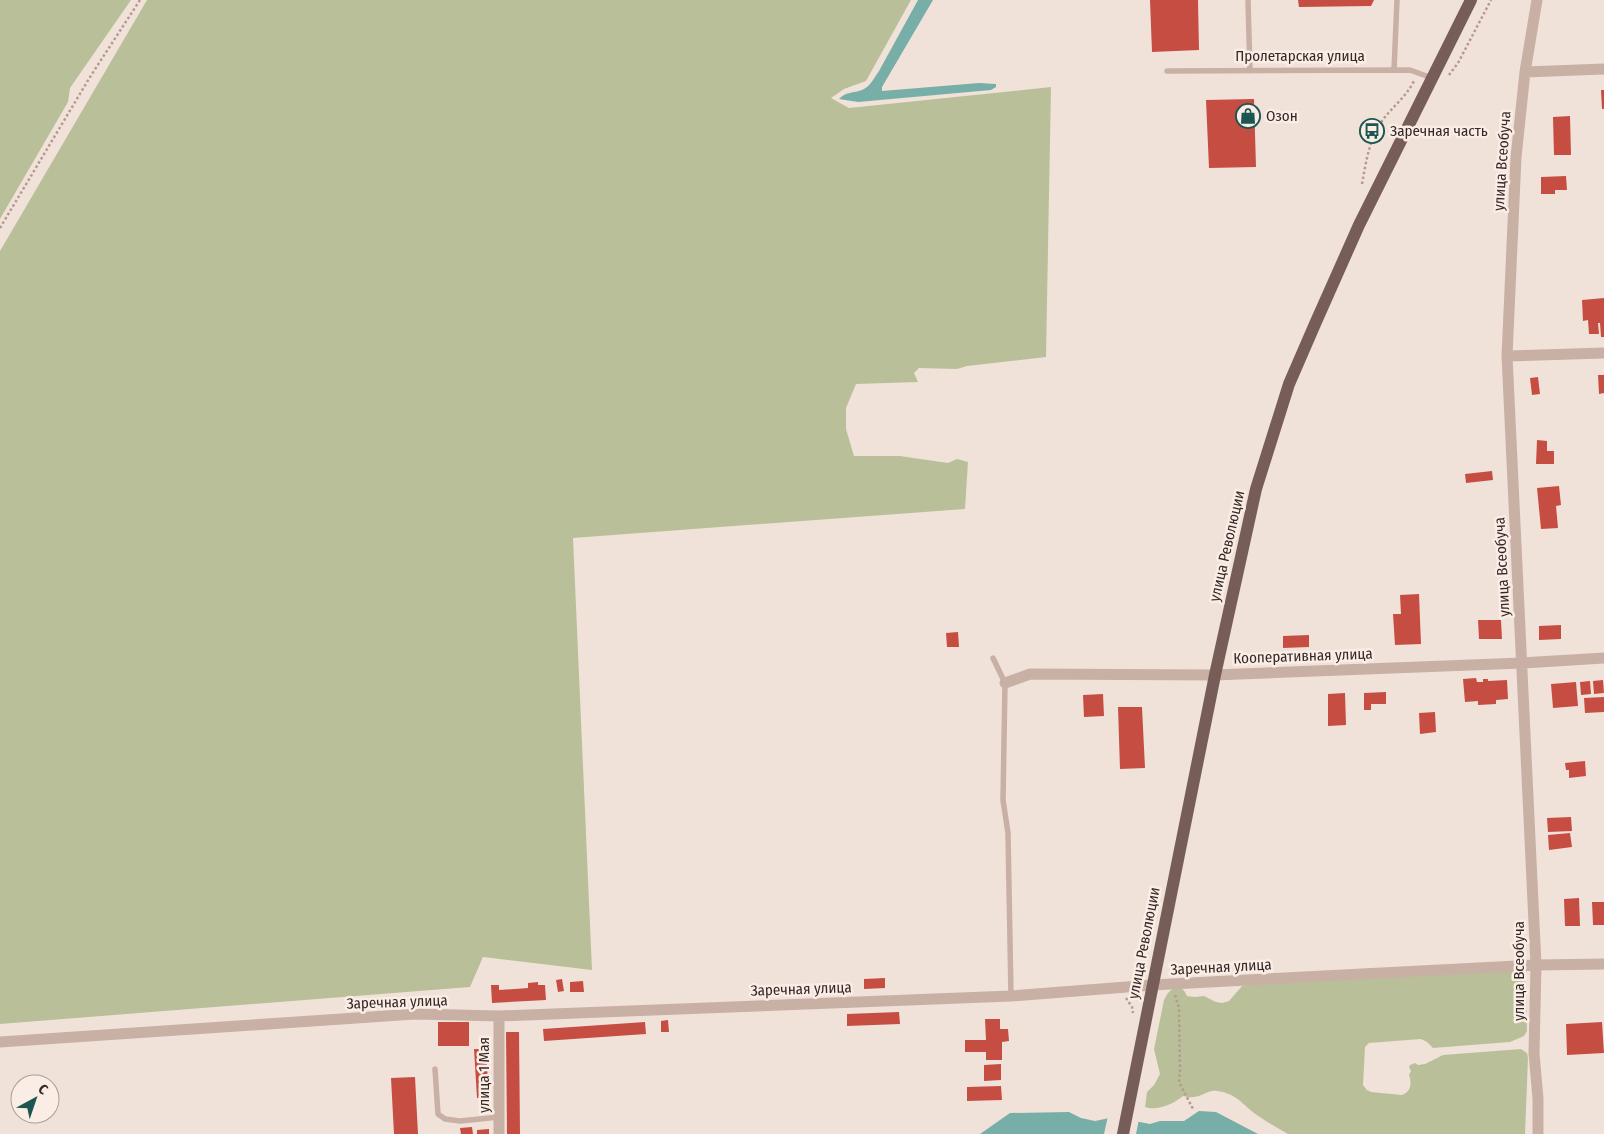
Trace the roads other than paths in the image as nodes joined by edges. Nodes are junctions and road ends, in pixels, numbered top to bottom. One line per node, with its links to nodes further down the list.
1 (1248, 0): 7 (lane)
2 (1398, 0): 6 (lane)
3 (1471, 0): 10 (main road, улица Революции)
4 (1537, 0): 9 (street, улица Всеобуча)
5 (1604, 69): 9 (street)
6 (1394, 70): 7 (lane, Пролетарская улица); 10 (lane, Пролетарская улица)
7 (1250, 71): 8 (lane, Пролетарская улица)
8 (1167, 72)
9 (1525, 72): 12 (street, улица Всеобуча)
10 (1432, 78): 16 (main road, улица Революции)
11 (1604, 353): 12 (street)
12 (1507, 356): 15 (street, улица Всеобуча)
13 (994, 658): 17 (lane)
14 (1604, 658): 15 (street, Кооперативная улица)
15 (1522, 663): 16 (street, Кооперативная улица); 19 (street, улица Всеобуча)
16 (1215, 675): 17 (street, Кооперативная улица); 20 (main road, улица Революции)
17 (1005, 683): 21 (lane)
18 (1604, 964): 19 (street, Заречная улица)
19 (1536, 965): 20 (street, Заречная улица); 28 (street, улица Всеобуча)
20 (1152, 985): 21 (street, Заречная улица); 27 (main road, улица Революции)
21 (1011, 996): 22 (street, Заречная улица)
22 (499, 1016): 23 (street, Заречная улица); 25 (street, улица 1 Мая)
23 (0, 1042)
24 (435, 1069): 25 (lane)
25 (499, 1117): 26 (street, улица 1 Мая)
26 (498, 1134)
27 (1123, 1134)
28 (1538, 1134)

